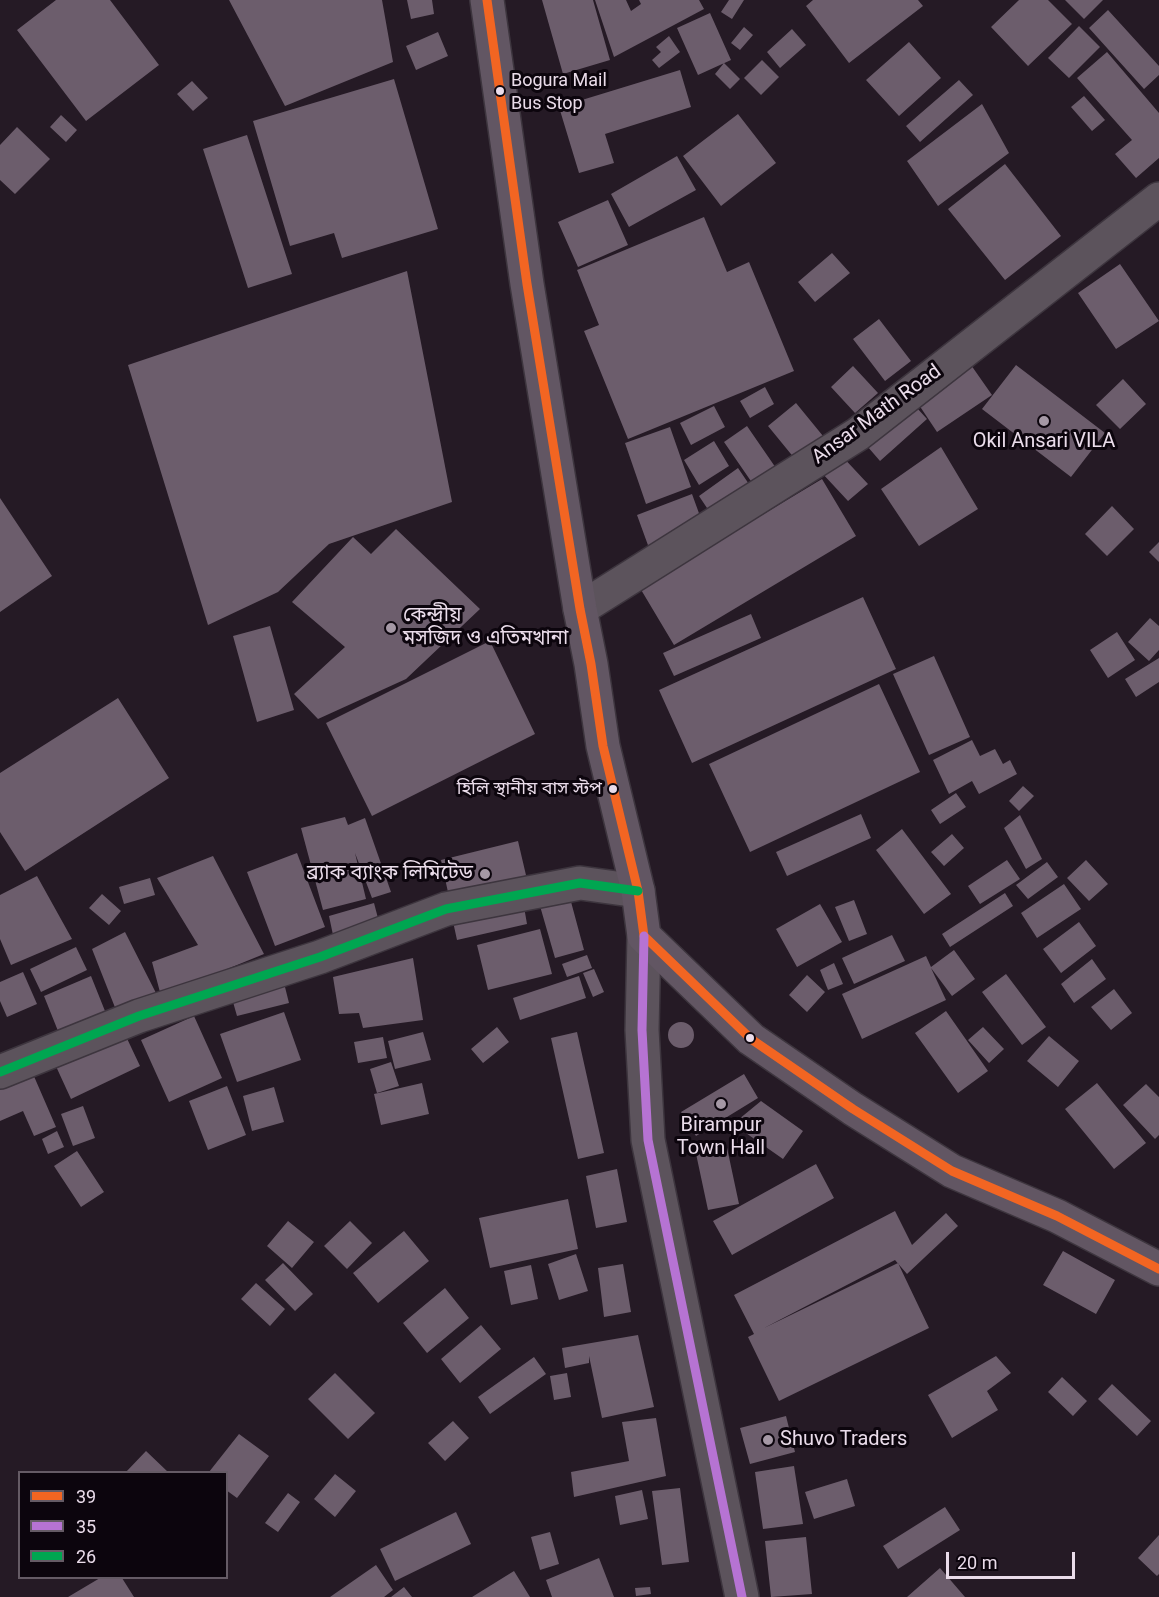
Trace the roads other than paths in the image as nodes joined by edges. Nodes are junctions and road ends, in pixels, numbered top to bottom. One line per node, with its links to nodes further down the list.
1 (486, 0): 3 (main road)
2 (1159, 199): 3 (street, Ansar Math Road)
3 (579, 609): 4 (main road)
4 (638, 891): 5 (main road); 6 (street)
5 (644, 936): 7 (main road); 8 (street)
6 (0, 1072)
7 (1159, 1269)
8 (742, 1597)

